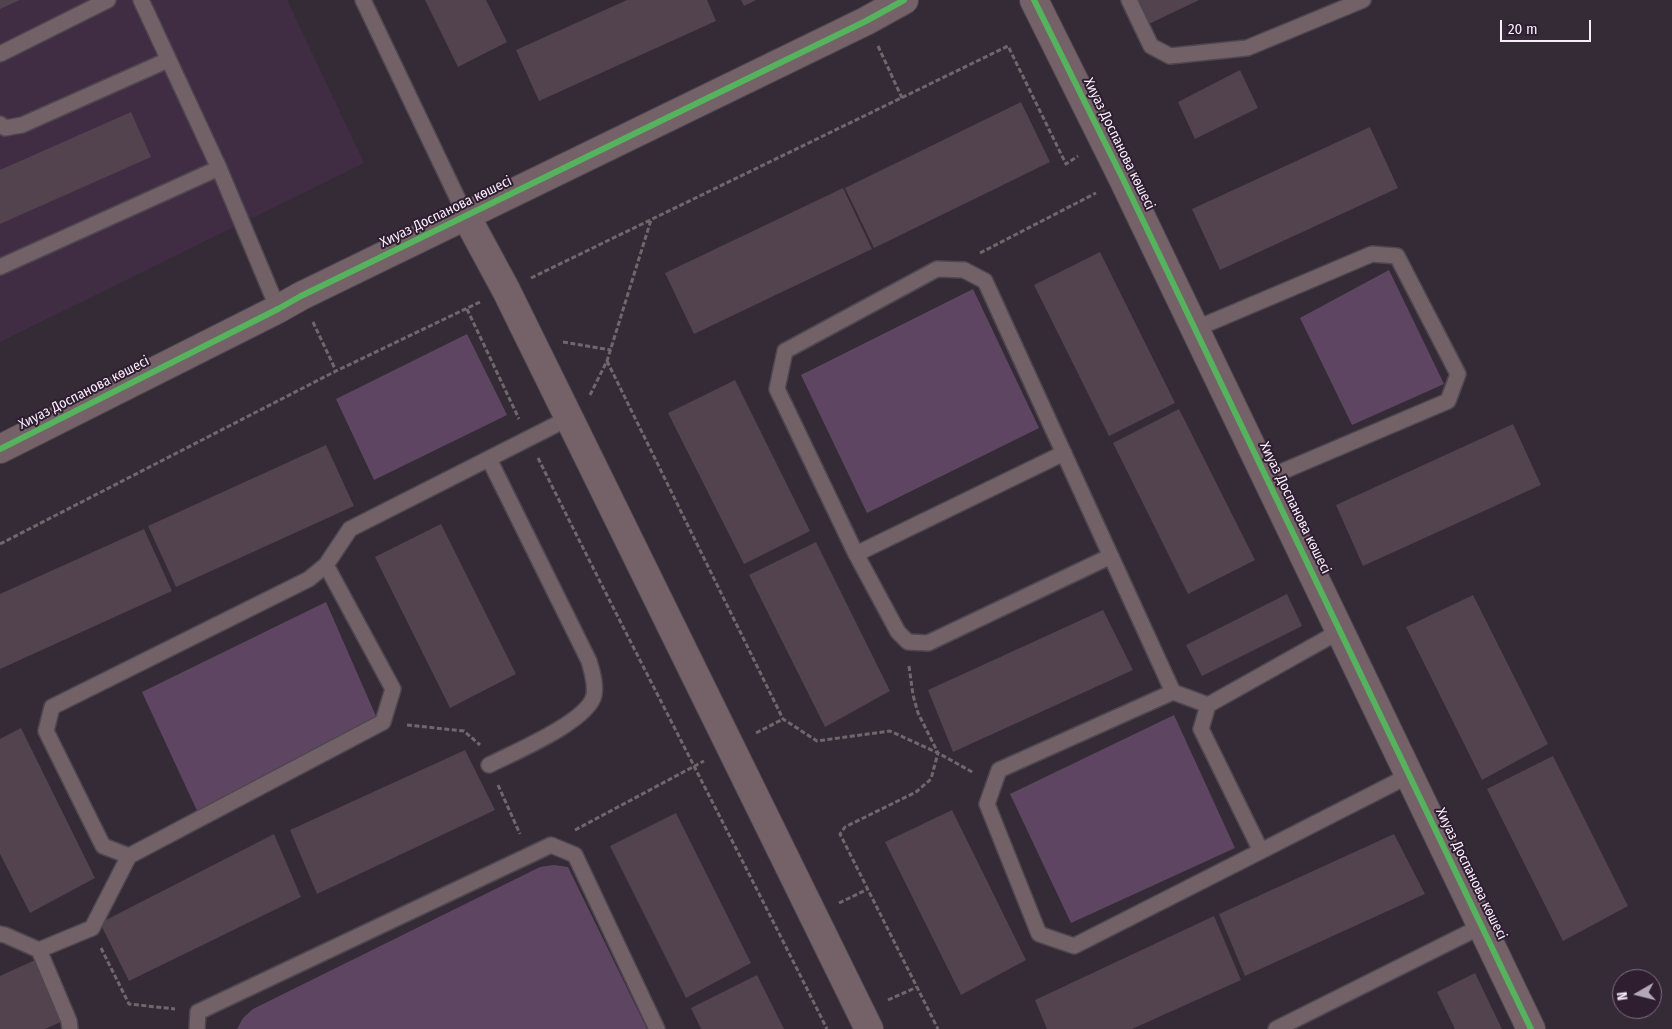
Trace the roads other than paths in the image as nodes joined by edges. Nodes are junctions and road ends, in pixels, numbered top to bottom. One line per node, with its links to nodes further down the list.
1 (108, 0): 8 (lane)
2 (140, 0): 9 (lane)
3 (363, 0): 12 (lane)
4 (904, 0): 12 (street, Хиуаз Доспанова көшесі)
5 (1034, 0): 15 (street, Хиуаз Доспанова көшесі)
6 (1129, 0): 7 (lane)
7 (1363, 0)
8 (0, 54)
9 (168, 60): 10 (lane); 11 (lane)
10 (0, 124)
11 (219, 168): 13 (lane); 14 (lane)
12 (466, 216): 14 (street, Хиуаз Доспанова көшесі); 16 (street)
13 (0, 267)
14 (278, 309): 17 (street, Хиуаз Доспанова көшесі)
15 (1195, 329): 20 (street, Хиуаз Доспанова көшесі); 20 (lane)
16 (569, 418): 19 (lane); 37 (street)
17 (0, 449)
18 (1064, 453): 21 (lane); 21 (lane); 22 (lane)
19 (489, 459): 23 (lane); 27 (lane)
20 (1267, 478): 24 (street, Хиуаз Доспанова көшесі)
21 (856, 554): 22 (lane)
22 (1111, 556): 25 (lane)
23 (326, 564): 30 (lane); 30 (lane)
24 (1340, 630): 26 (lane); 28 (street, Хиуаз Доспанова көшесі)
25 (1173, 692): 26 (lane); 29 (lane)
26 (1208, 705): 29 (lane)
27 (489, 765)
28 (1410, 776): 29 (lane); 31 (street, Хиуаз Доспанова көшесі)
29 (1260, 851)
30 (129, 856): 33 (lane)
31 (1482, 926): 38 (lane); 39 (street, Хиуаз Доспанова көшесі)
32 (0, 934): 33 (lane)
33 (39, 950): 34 (lane)
34 (70, 1029)
35 (198, 1029): 36 (lane)
36 (658, 1029)
37 (869, 1029)
38 (1276, 1029)
39 (1531, 1029)

